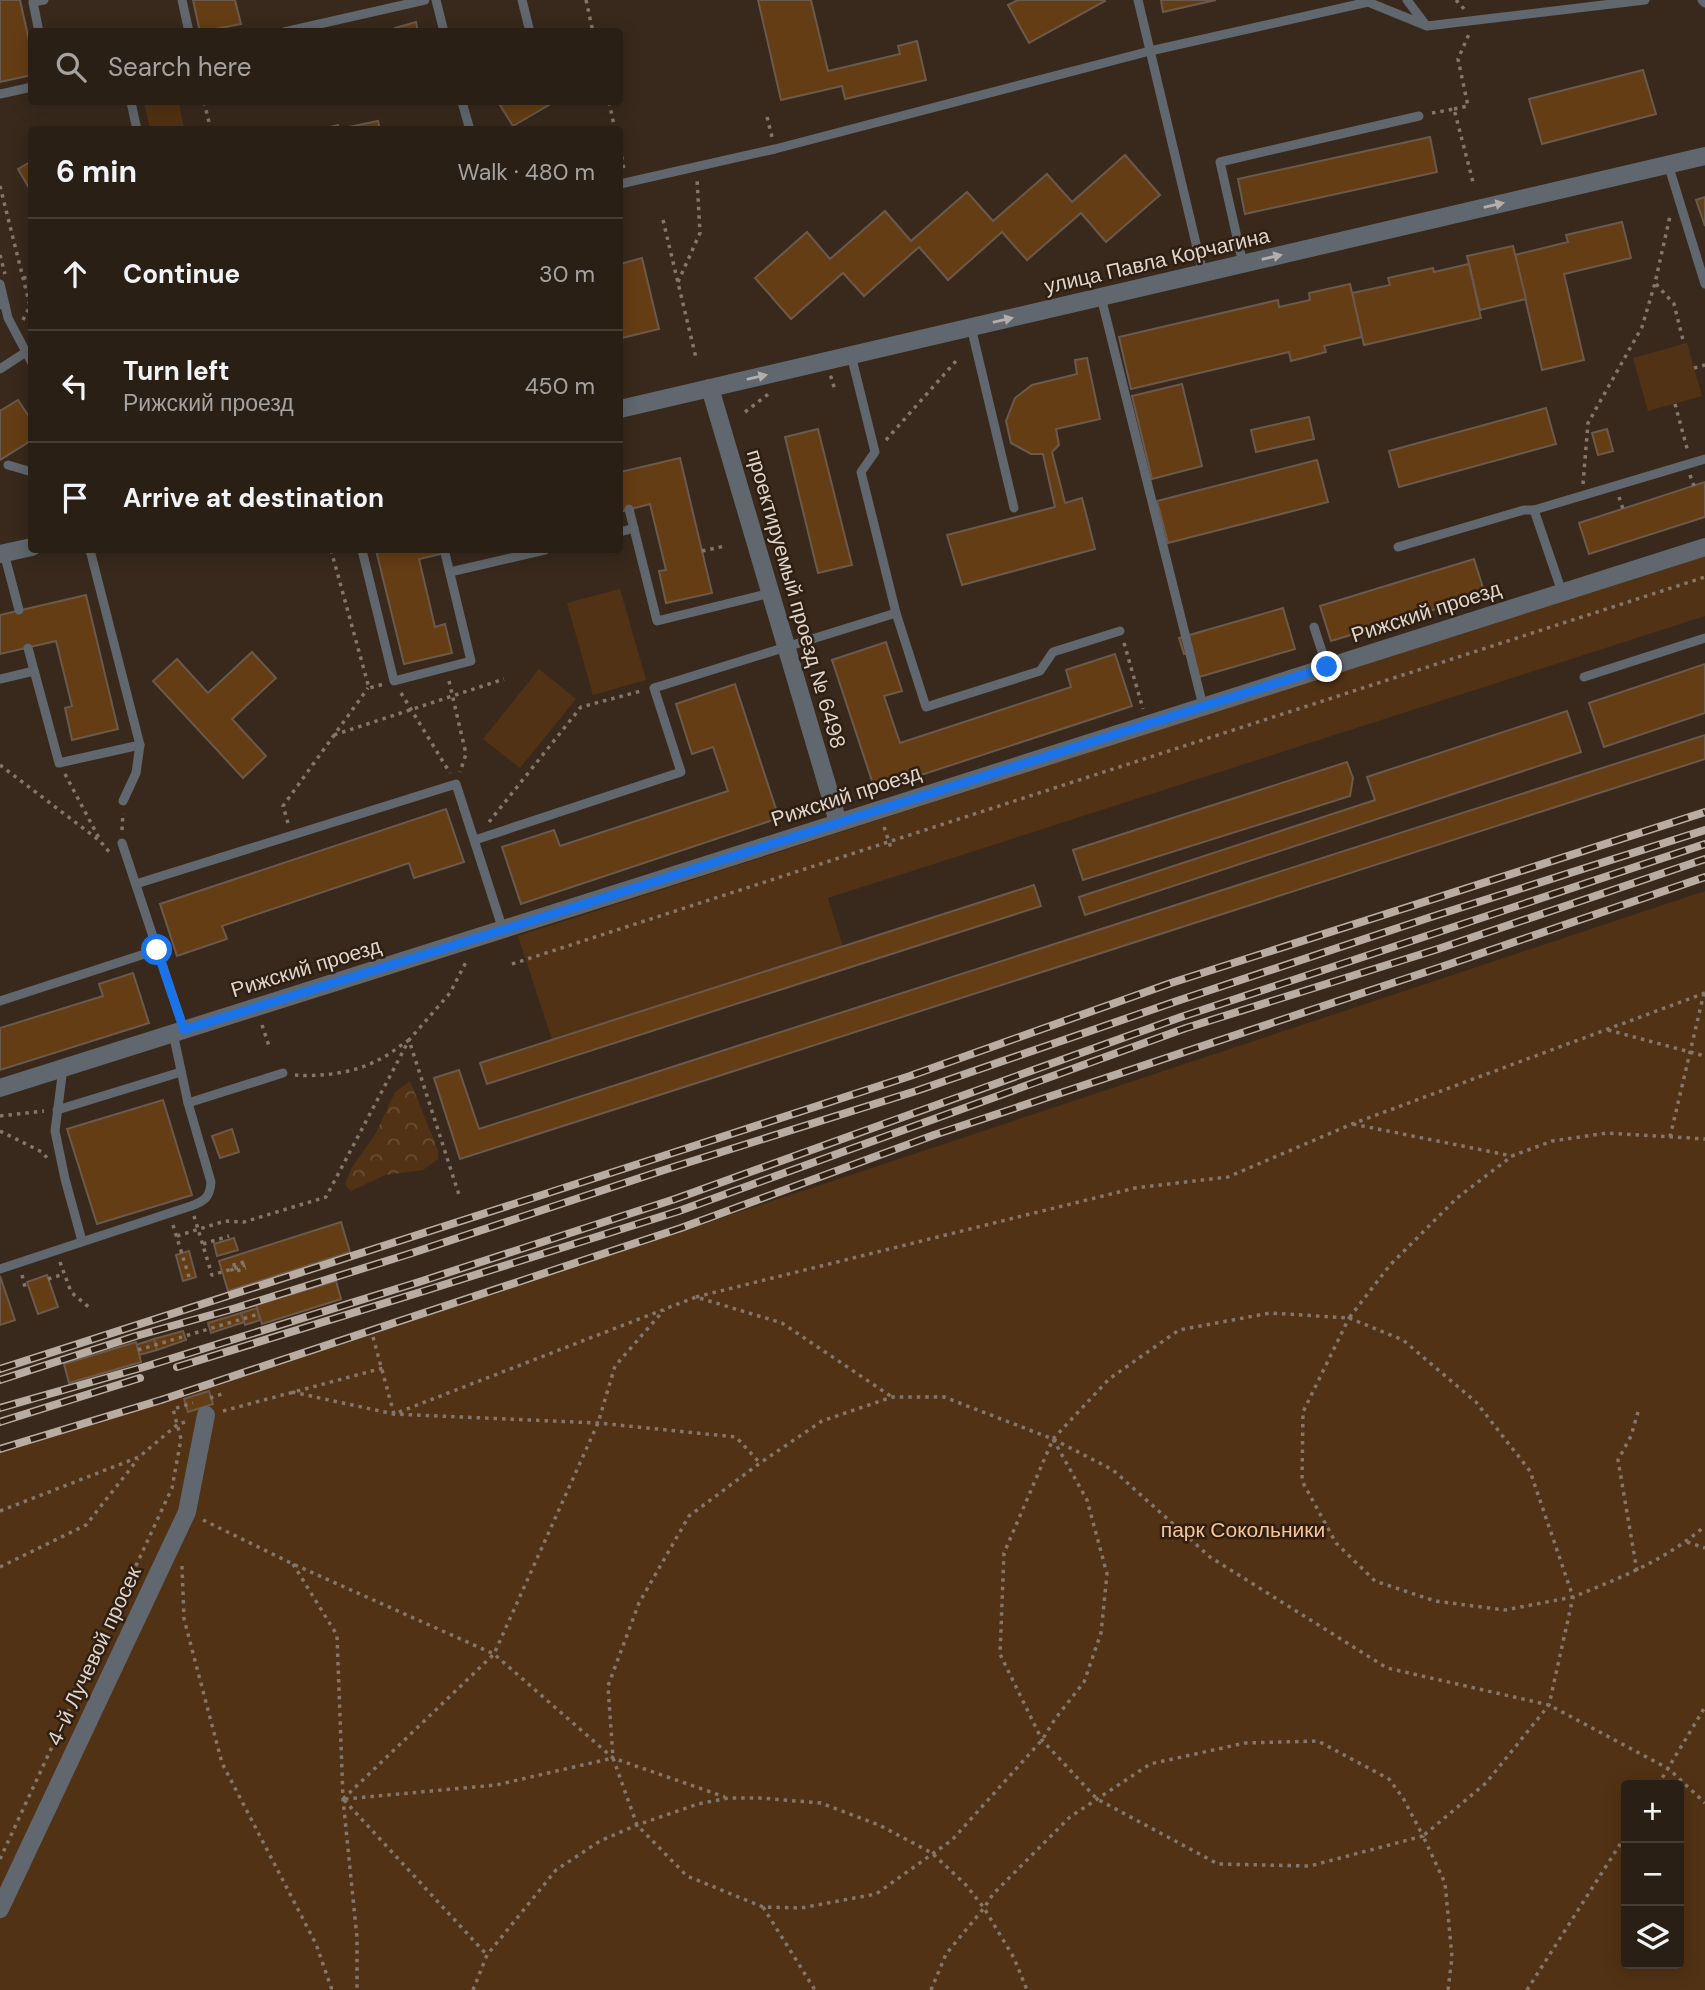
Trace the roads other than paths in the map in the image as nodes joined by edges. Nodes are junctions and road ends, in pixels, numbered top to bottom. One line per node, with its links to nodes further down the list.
1 (44, 0): 10 (lane)
2 (182, 0): 11 (lane)
3 (425, 0): 12 (lane)
4 (436, 0): 13 (lane)
5 (522, 0): 14 (lane)
6 (1138, 0): 15 (lane)
7 (1408, 0): 9 (lane)
8 (1645, 0): 9 (lane)
9 (1427, 26): 15 (lane)
10 (38, 28)
11 (188, 28)
12 (302, 28)
13 (443, 28)
14 (529, 28)
15 (1150, 51): 25 (lane); 27 (lane)
16 (28, 88): 17 (lane)
17 (0, 94)
18 (132, 105): 21 (lane)
19 (463, 105): 22 (lane)
20 (1419, 116): 26 (lane)
21 (136, 126)
22 (469, 126)
23 (1705, 156): 24 (street, улица Павла Корчагина)
24 (1668, 164): 26 (street, улица Павла Корчагина, one-way to 24); 29 (lane)
25 (623, 183)
26 (1243, 264): 27 (street, улица Павла Корчагина)
27 (1203, 273): 30 (street, улица Павла Корчагина)
28 (0, 284): 31 (lane)
29 (1705, 284)
30 (1101, 297): 32 (street, улица Павла Корчагина, one-way to 30); 69 (lane)
31 (3, 305): 33 (lane)
32 (971, 327): 34 (street, улица Павла Корчагина); 43 (lane)
33 (26, 352): 35 (lane); 36 (lane)
34 (851, 355): 37 (street, улица Павла Корчагина, one-way to 34); 59 (lane)
35 (28, 356)
36 (0, 369)
37 (710, 388): 38 (street, улица Павла Корчагина); 57 (street, проектируемый проезд № 6498)
38 (623, 408)
39 (1705, 459): 44 (lane)
40 (8, 465): 41 (lane)
41 (28, 471)
42 (629, 509): 45 (lane)
43 (1014, 509)
44 (1534, 510): 47 (lane); 56 (lane)
45 (634, 528): 46 (lane); 57 (lane)
46 (623, 531)
47 (1398, 547)
48 (1705, 547): 56 (street, Рижский проезд)
49 (28, 548): 54 (street)
50 (91, 553): 70 (lane)
51 (363, 553): 55 (lane)
52 (444, 553): 55 (lane)
53 (532, 553): 55 (lane)
54 (2, 554): 58 (lane)
55 (450, 572)
56 (1562, 592): 65 (street, Рижский проезд)
57 (771, 593): 63 (street, проектируемый проезд № 6498)
58 (19, 610)
59 (896, 613): 61 (lane); 63 (lane)
60 (1314, 627): 65 (lane)
61 (1120, 631)
62 (1705, 638): 67 (lane)
63 (787, 646): 72 (street, проектируемый проезд № 6498); 73 (lane)
64 (28, 648): 66 (lane)
65 (1327, 667): 69 (street, Рижский проезд)
66 (34, 671): 68 (lane); 70 (lane)
67 (1584, 677)
68 (0, 679)
69 (1203, 706): 72 (street, Рижский проезд)
70 (140, 745): 71 (lane)
71 (123, 801)
72 (838, 822): 76 (street, Рижский проезд)
73 (475, 840): 75 (lane); 76 (lane)
74 (122, 843): 75 (lane)
75 (136, 884): 77 (lane)
76 (503, 930): 79 (street, Рижский проезд)
77 (157, 950): 78 (lane); 79 (lane)
78 (0, 1001)
79 (178, 1032): 80 (street, Рижский проезд); 81 (lane)
80 (63, 1068): 83 (street, Рижский проезд); 85 (lane)
81 (181, 1072): 84 (lane); 85 (lane)
82 (283, 1073): 84 (lane)
83 (0, 1088)
84 (188, 1103): 86 (lane)
85 (57, 1110): 86 (lane)
86 (82, 1241): 87 (lane)
87 (0, 1269)
88 (206, 1415): 89 (street, 4-й Лучевой просек)
89 (0, 1909)

